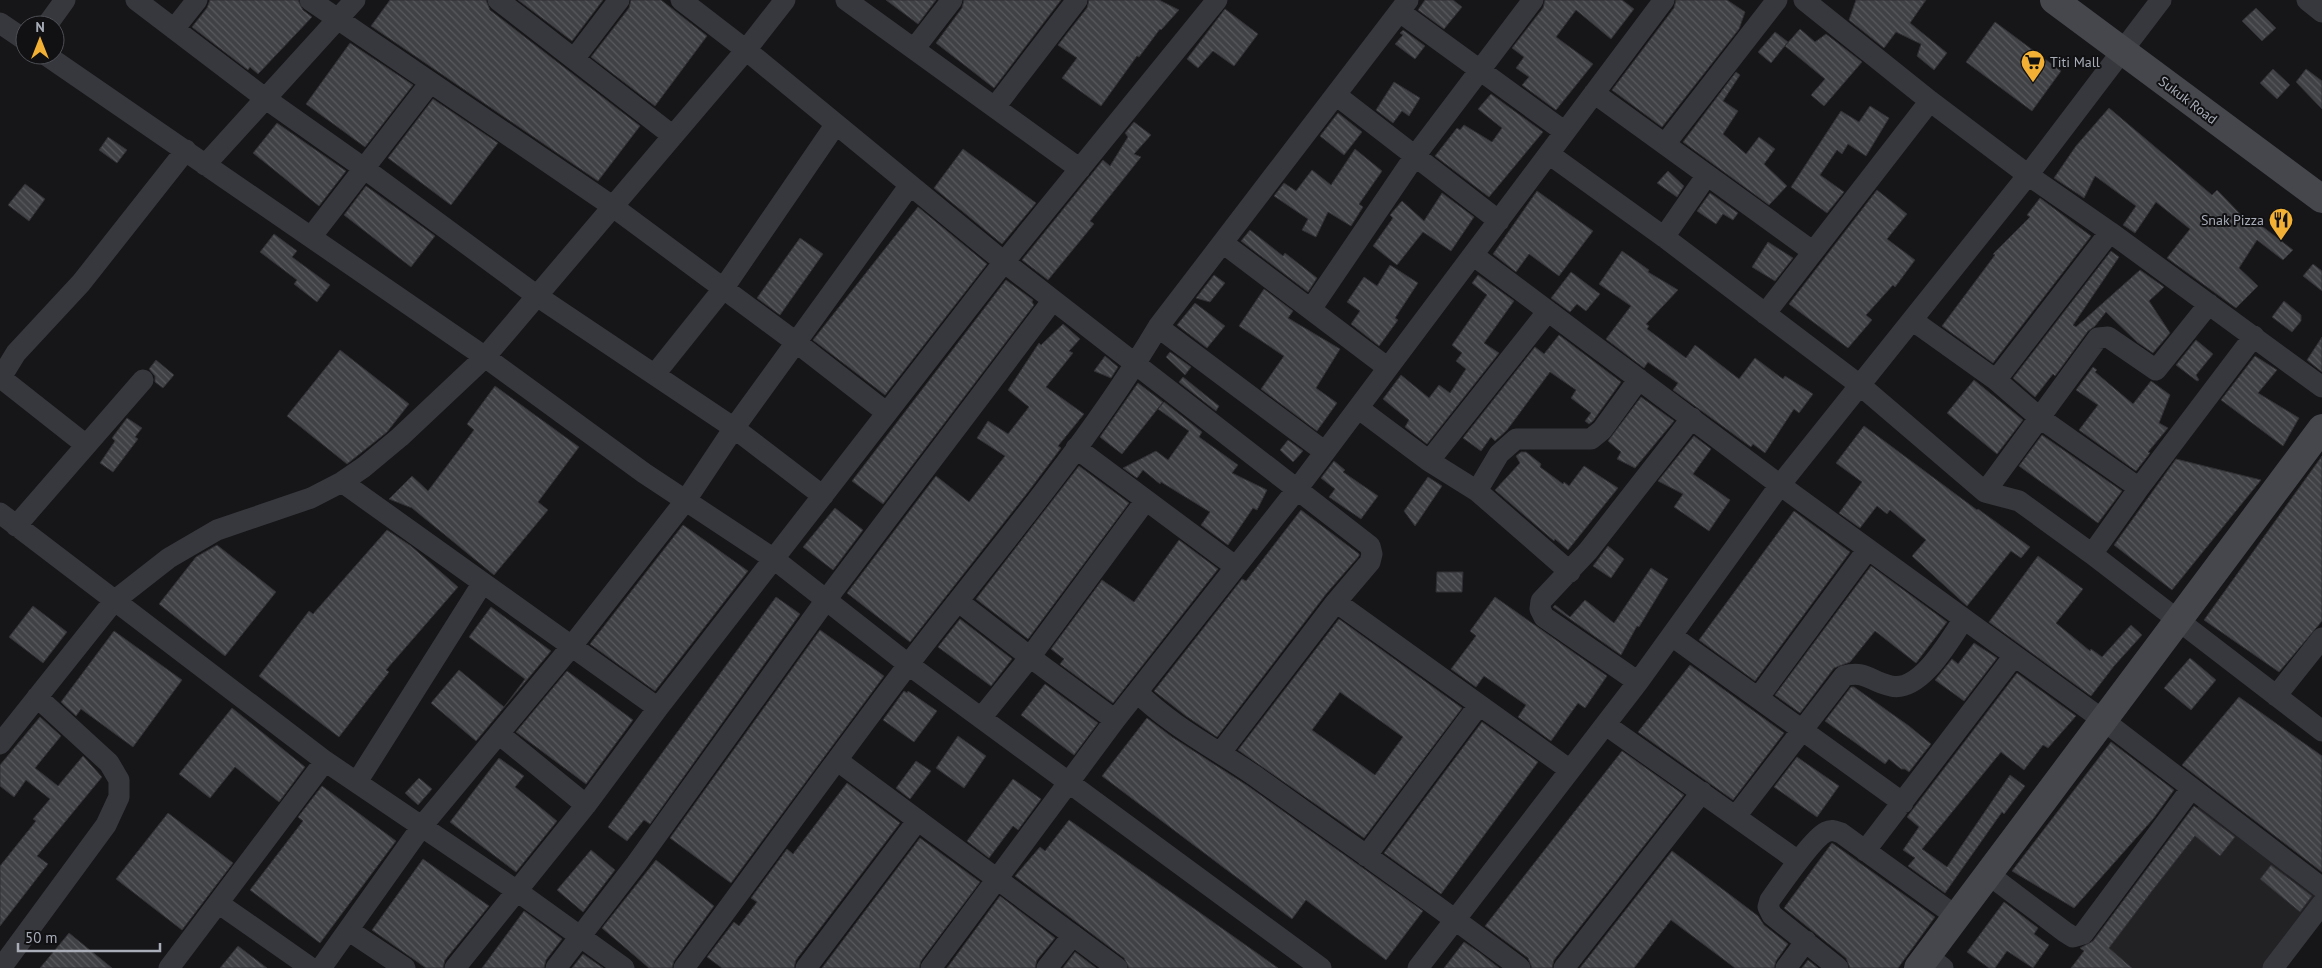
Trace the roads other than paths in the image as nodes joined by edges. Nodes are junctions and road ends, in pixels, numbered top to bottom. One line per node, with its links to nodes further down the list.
1 (65, 0): 23 (street)
2 (136, 0): 26 (street)
3 (197, 0): 26 (street)
4 (310, 0): 24 (street)
5 (355, 0): 24 (street)
6 (498, 0): 31 (street)
7 (619, 0): 31 (street)
8 (681, 0): 29 (street)
9 (786, 0): 29 (street)
10 (846, 0): 28 (street)
11 (952, 0): 28 (street)
12 (1077, 0): 39 (street)
13 (1217, 0): 49 (street)
14 (1533, 0): 33 (street)
15 (1664, 0): 35 (street)
16 (1777, 0): 43 (street)
17 (1804, 0): 38 (street)
18 (2054, 0): 30 (street, Sukuk Road)
19 (2161, 0): 30 (street)
20 (2307, 0): 22 (street)
21 (1404, 6): 33 (street); 36 (street)
22 (2322, 12)
23 (54, 15)
24 (338, 20): 34 (street); 37 (street)
25 (0, 23): 27 (street)
26 (174, 29): 37 (street)
27 (15, 33)
28 (914, 49): 39 (street)
29 (746, 50): 40 (street); 42 (street)
30 (2123, 52): 51 (street); 53 (street, Sukuk Road)
31 (574, 59): 42 (street)
32 (61, 65): 44 (street)
33 (1481, 71): 41 (street); 46 (street)
34 (430, 83): 48 (street); 54 (street)
35 (1594, 93): 41 (street); 43 (street)
36 (1336, 95): 46 (street); 59 (street)
37 (266, 100): 47 (street); 48 (street)
38 (1930, 101): 51 (street); 60 (street)
39 (995, 107): 49 (street)
40 (836, 124): 52 (street); 63 (street)
41 (1565, 132): 45 (street)
42 (673, 136): 54 (street)
43 (1665, 144): 50 (street)
44 (186, 150): 47 (street); 78 (street)
45 (1549, 154): 55 (street); 57 (street)
46 (1415, 156): 55 (street); 67 (street)
47 (204, 165): 58 (street)
48 (365, 169): 58 (street); 64 (street)
49 (1080, 169): 62 (street)
50 (1707, 175): 57 (street); 60 (street)
51 (2028, 175): 56 (street); 70 (street)
52 (910, 185): 62 (street); 73 (street)
53 (2322, 199)
54 (612, 206): 63 (street); 64 (street)
55 (1499, 220): 61 (street)
56 (2110, 232): 66 (street); 81 (street)
57 (1664, 237): 69 (street)
58 (311, 238): 74 (street)
59 (1223, 242): 67 (street); 71 (street)
60 (1812, 251): 69 (street)
61 (1473, 255): 68 (street); 76 (street)
62 (1004, 262): 65 (street); 85 (street)
63 (723, 289): 73 (street); 77 (street)
64 (537, 296): 74 (street); 77 (street)
65 (1053, 300): 75 (street); 110 (street)
66 (2209, 304): 72 (street); 87 (street)
67 (1311, 308): 76 (street)
68 (1548, 311): 79 (street); 93 (street)
69 (1765, 314): 82 (street)
70 (1912, 320): 81 (street); 82 (street)
71 (1158, 327): 75 (street); 92 (street)
72 (2254, 336): 83 (street); 97 (street)
73 (797, 343): 85 (street); 88 (street)
74 (485, 357): 94 (street); 101 (street)
75 (1136, 364): 91 (street); 96 (street)
76 (1388, 368): 84 (street)
77 (655, 374): 88 (street)
78 (1, 379): 90 (street)
79 (1639, 379): 86 (street); 98 (street)
80 (143, 380): 90 (street)
81 (1996, 380): 87 (street)
82 (1861, 386): 95 (street); 99 (street)
83 (2322, 387)
84 (1358, 408): 92 (street); 93 (street)
85 (887, 413): 100 (street)
86 (1692, 418): 95 (street); 108 (street)
87 (2040, 418): 97 (street); 99 (street)
88 (734, 428): 100 (street); 101 (street)
89 (2322, 428): 115 (street)
90 (86, 445): 103 (street)
91 (1076, 448): 102 (street); 112 (street)
92 (1325, 452): 96 (street)
93 (1429, 461): 98 (street)
94 (342, 482): 109 (street); 111 (street)
95 (1780, 485): 104 (street); 116 (street)
96 (1298, 488): 107 (street); 113 (street)
97 (2139, 488): 105 (street)
98 (1477, 491): 108 (street)
99 (1985, 492): 105 (street)
100 (823, 496): 106 (street)
101 (686, 500): 106 (street); 118 (street)
102 (1146, 500): 107 (street); 120 (street)
103 (8, 520): 111 (street)
104 (1868, 549): 114 (street); 126 (street)
105 (2092, 554): 115 (street)
106 (774, 559): 110 (street); 128 (street)
107 (1236, 567): 123 (street)
108 (1570, 572): 122 (street)
109 (482, 584): 118 (street); 141 (street)
110 (826, 600): 121 (street); 163 (street)
111 (114, 601): 125 (street); 138 (street)
112 (960, 602): 120 (street); 121 (street)
113 (1336, 602): 127 (street); 137 (street)
114 (1964, 619): 119 (street); 133 (street)
115 (2178, 619): 124 (street); 131 (street)
116 (1672, 636): 122 (street); 126 (street)
117 (2322, 638): 124 (street)
118 (571, 647): 128 (street); 135 (street)
119 (2014, 656): 131 (street); 145 (street)
120 (1030, 657): 129 (street); 130 (street)
121 (909, 665): 129 (street); 139 (street)
122 (1638, 682): 132 (street)
123 (1137, 692): 130 (street); 137 (street)
124 (2276, 696): 134 (street)
125 (37, 697): 136 (street); 167 (street)
126 (1758, 698): 133 (street)
127 (1479, 705): 140 (street); 151 (street)
128 (658, 708): 146 (street)
129 (981, 718): 142 (street)
130 (1116, 720): 142 (street)
131 (2103, 720): 143 (street); 153 (street)
132 (1606, 724): 140 (street); 144 (street)
133 (1803, 731): 145 (street); 147 (street)
134 (2322, 731)
135 (498, 734): 146 (street); 149 (street)
136 (0, 744)
137 (1221, 752): 151 (street)
138 (325, 761): 141 (street); 157 (street)
139 (838, 761): 148 (street); 166 (street)
140 (1570, 770): 160 (street)
141 (357, 782): 149 (street)
142 (1068, 784): 154 (street); 179 (street)
143 (2192, 789): 153 (street); 155 (street)
144 (1702, 792): 147 (street); 182 (street)
145 (1903, 803): 150 (street)
146 (586, 805): 156 (street)
147 (1736, 816): 152 (street)
148 (918, 820): 154 (street); 175 (street)
149 (422, 826): 156 (street); 161 (street)
150 (1865, 851): 152 (street); 159 (street)
151 (1366, 856): 160 (street)
152 (1798, 861): 164 (street)
153 (1988, 874): 159 (street)
154 (997, 879): 162 (street); 176 (street)
155 (2322, 888)
156 (517, 891): 163 (street); 172 (street)
157 (218, 903): 168 (street); 169 (street)
158 (2322, 904): 185 (street)
159 (1957, 917): 165 (street)
160 (1456, 919): 180 (street); 181 (street)
161 (348, 930): 170 (street); 171 (street)
162 (1073, 935): 177 (street); 178 (street)
163 (580, 936): 173 (street); 174 (street)
164 (1806, 942): 183 (street); 184 (street)
165 (1929, 964)
166 (689, 966)
167 (1, 968)
168 (169, 968)
169 (311, 968)
170 (321, 968)
171 (405, 968)
172 (455, 968)
173 (556, 968)
174 (624, 968)
175 (806, 968)
176 (931, 968)
177 (1047, 968)
178 (1118, 968)
179 (1321, 968)
180 (1418, 968)
181 (1520, 968)
182 (1564, 968)
183 (1786, 968)
184 (1838, 968)
185 (2273, 968)

